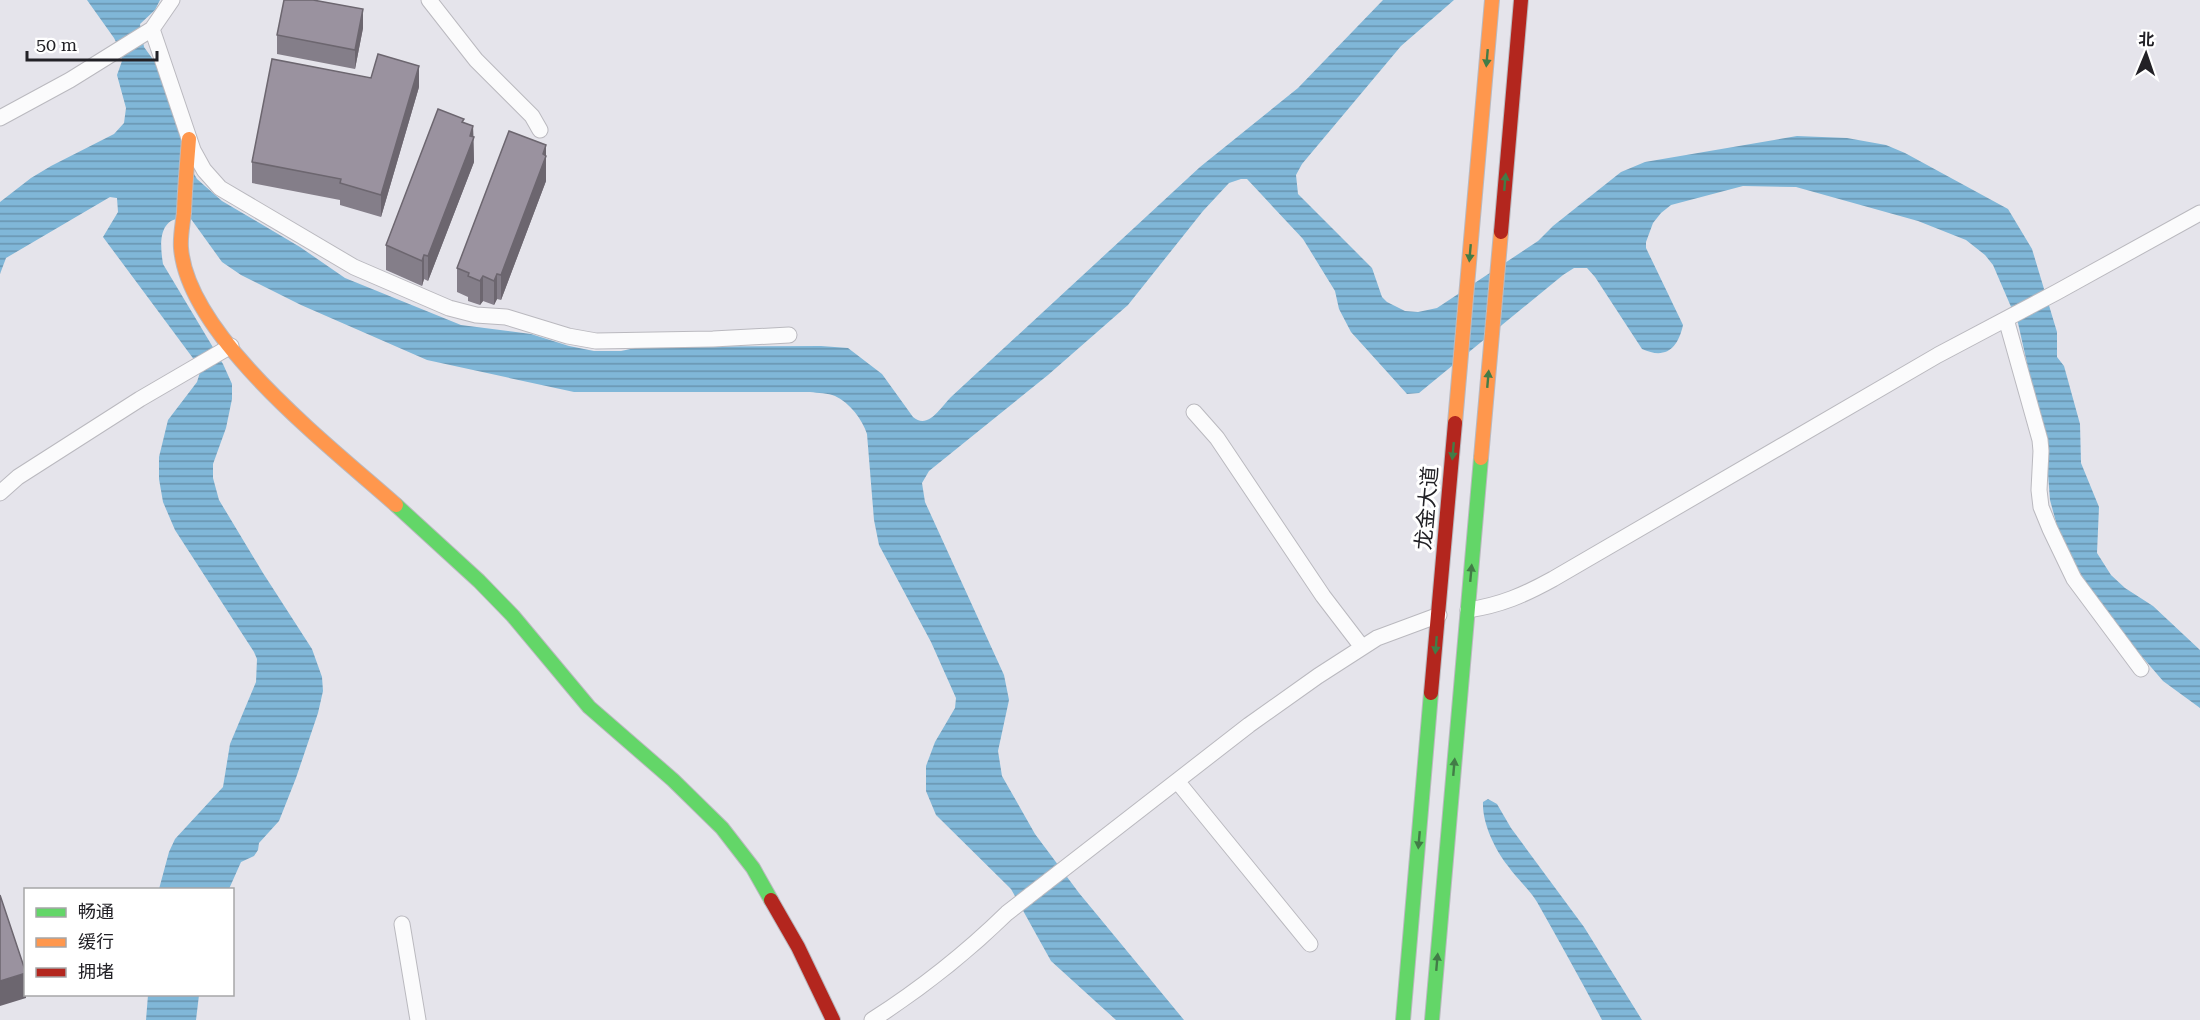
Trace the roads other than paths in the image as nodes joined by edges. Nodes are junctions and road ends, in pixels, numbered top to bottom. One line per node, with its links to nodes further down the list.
1 (172, 0): 5 (street)
2 (429, 0): 7 (street)
3 (1492, 0): 16 (main road, 龙金大道, one-way to 16)
4 (1521, 0): 15 (main road, one-way to 4)
5 (152, 29): 6 (street); 8 (street)
6 (0, 118)
7 (540, 130)
8 (189, 139): 11 (street); 12 (main road)
9 (2200, 213): 10 (street)
10 (2010, 317): 15 (street); 18 (street)
11 (789, 335)
12 (225, 349): 14 (street); 23 (main road)
13 (1194, 412): 17 (street)
14 (0, 494)
15 (1468, 610): 26 (main road, one-way to 15)
16 (1438, 615): 17 (street); 25 (main road, 龙金大道, one-way to 25)
17 (1362, 647): 19 (street)
18 (2140, 669)
19 (1177, 781): 21 (street); 24 (street)
20 (402, 924): 22 (street)
21 (1310, 944)
22 (418, 1020)
23 (833, 1020)
24 (872, 1020)
25 (1403, 1020)
26 (1432, 1020)

